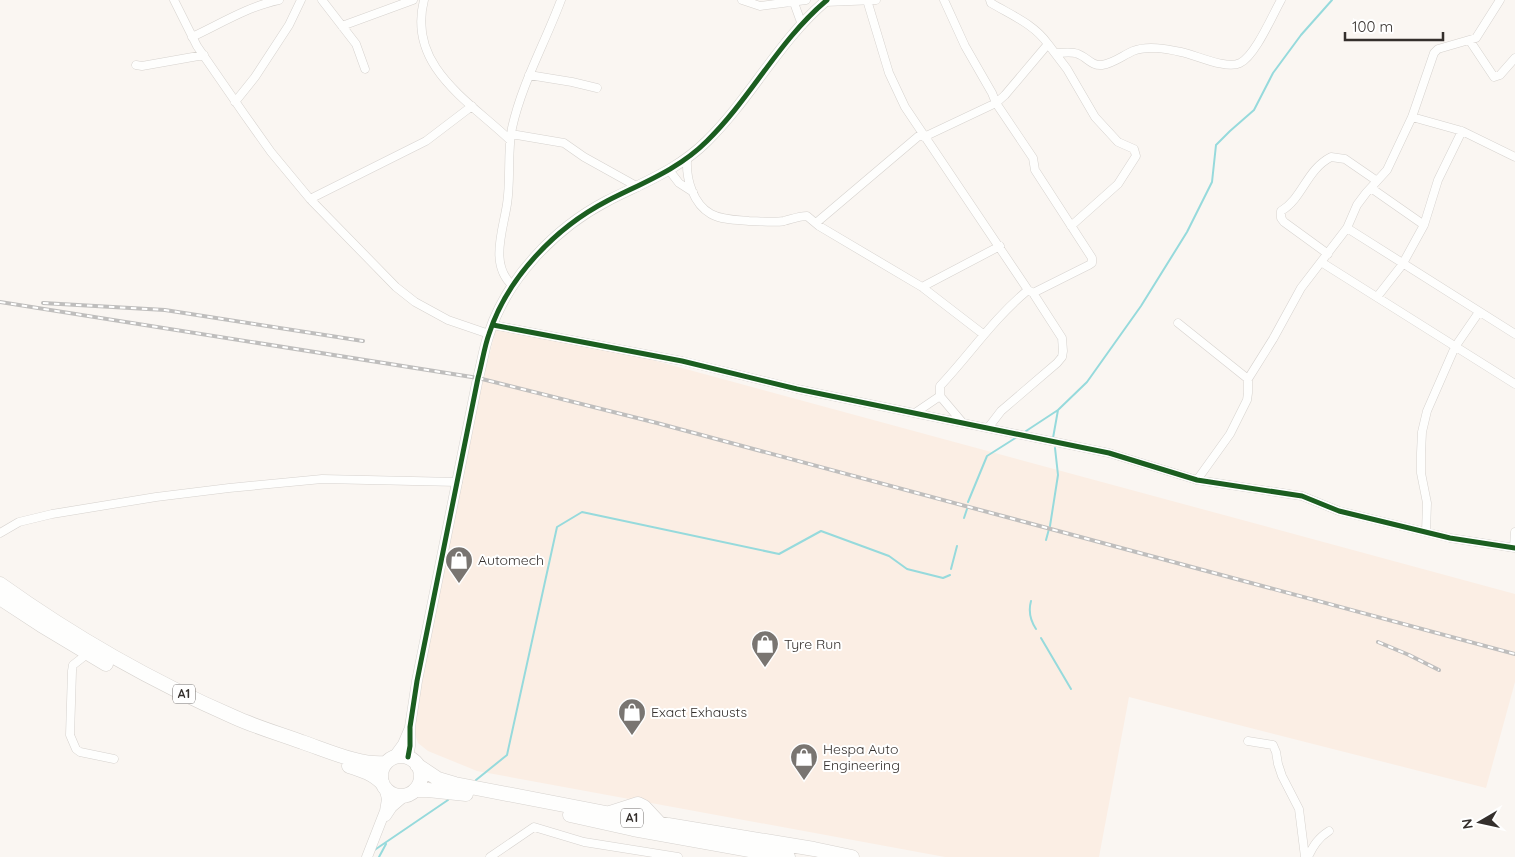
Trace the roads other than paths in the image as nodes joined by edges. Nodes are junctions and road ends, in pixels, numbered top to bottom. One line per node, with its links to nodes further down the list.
1 (174, 0): 20 (street)
2 (279, 0): 20 (street)
3 (301, 0): 30 (street)
4 (322, 0): 19 (street)
5 (413, 0): 19 (street)
6 (424, 0): 32 (street)
7 (561, 0): 28 (street)
8 (742, 0): 9 (street)
9 (793, 0): 10 (street); 18 (street)
10 (806, 0)
11 (867, 0): 12 (street); 17 (street); 35 (street)
12 (876, 0)
13 (944, 0): 31 (street)
14 (990, 0): 22 (street)
15 (1281, 0): 23 (street)
16 (1500, 0): 21 (street)
17 (826, 1): 18 (street)
18 (802, 25): 38 (street)
19 (342, 26): 27 (street)
20 (192, 37): 24 (street)
21 (1470, 41): 25 (street); 33 (street)
22 (1048, 44): 23 (street); 31 (street)
23 (1056, 53): 46 (street)
24 (204, 55): 26 (street); 30 (street)
25 (1515, 58)
26 (136, 65)
27 (364, 70)
28 (529, 74): 29 (street); 36 (street)
29 (597, 88)
30 (235, 102): 44 (street)
31 (996, 103): 35 (street); 46 (street)
32 (472, 106): 36 (street); 44 (street)
33 (1412, 117): 34 (street); 40 (street)
34 (1462, 131): 37 (street); 47 (street)
35 (923, 135): 45 (street); 49 (street)
36 (511, 137): 41 (street); 53 (street)
37 (1515, 157)
38 (687, 160): 39 (street); 43 (street)
39 (669, 170): 41 (street); 43 (street)
40 (1377, 181): 42 (street); 50 (street)
41 (638, 187): 53 (street)
42 (1371, 188): 47 (street); 48 (street)
43 (693, 192): 45 (street)
44 (310, 199): 59 (street)
45 (816, 223): 54 (street)
46 (1072, 226): 55 (street)
47 (1424, 226): 52 (street)
48 (1347, 228): 50 (street); 52 (street)
49 (1000, 246): 54 (street); 55 (street)
50 (1328, 254): 51 (street)
51 (1321, 262): 56 (street); 63 (street)
52 (1402, 265): 56 (street); 57 (street)
53 (513, 286): 59 (street)
54 (922, 287): 60 (street)
55 (1031, 291): 60 (street); 68 (street)
56 (1377, 298): 62 (street)
57 (1479, 312): 61 (street); 62 (street)
58 (1178, 324): 63 (street)
59 (491, 330): 66 (street); 70 (street)
60 (983, 334): 65 (street)
61 (1515, 334)
62 (1455, 347): 64 (street); 71 (street)
63 (1248, 380): 69 (street)
64 (1515, 384)
65 (940, 396): 66 (street); 67 (street)
66 (915, 413): 67 (street)
67 (962, 422): 68 (street)
68 (988, 428): 69 (street)
69 (1197, 480): 71 (street)
70 (458, 482): 73 (street); 78 (street)
71 (1426, 532): 74 (street)
72 (1515, 532): 74 (street)
73 (0, 533)
74 (1515, 547)
75 (0, 584): 81 (highway, A1)
76 (0, 598): 77 (highway, A1)
77 (87, 654): 80 (street); 83 (highway, A1)
78 (410, 727): 81 (street); 82 (street)
79 (1248, 741): 95 (street)
80 (114, 759)
81 (389, 761): 82 (highway, A1); 83 (highway)
82 (412, 761): 84 (highway); 89 (highway, A1)
83 (384, 786): 84 (highway, A1); 85 (street)
84 (410, 793): 85 (street); 93 (highway, A1)
85 (380, 824): 88 (street)
86 (1329, 832): 95 (street)
87 (625, 848): 90 (street); 91 (street); 92 (street)
88 (369, 852)
89 (813, 853): 94 (highway, A1)
90 (490, 857)
91 (632, 857)
92 (678, 857)
93 (788, 857)
94 (852, 857)
95 (1307, 857)

